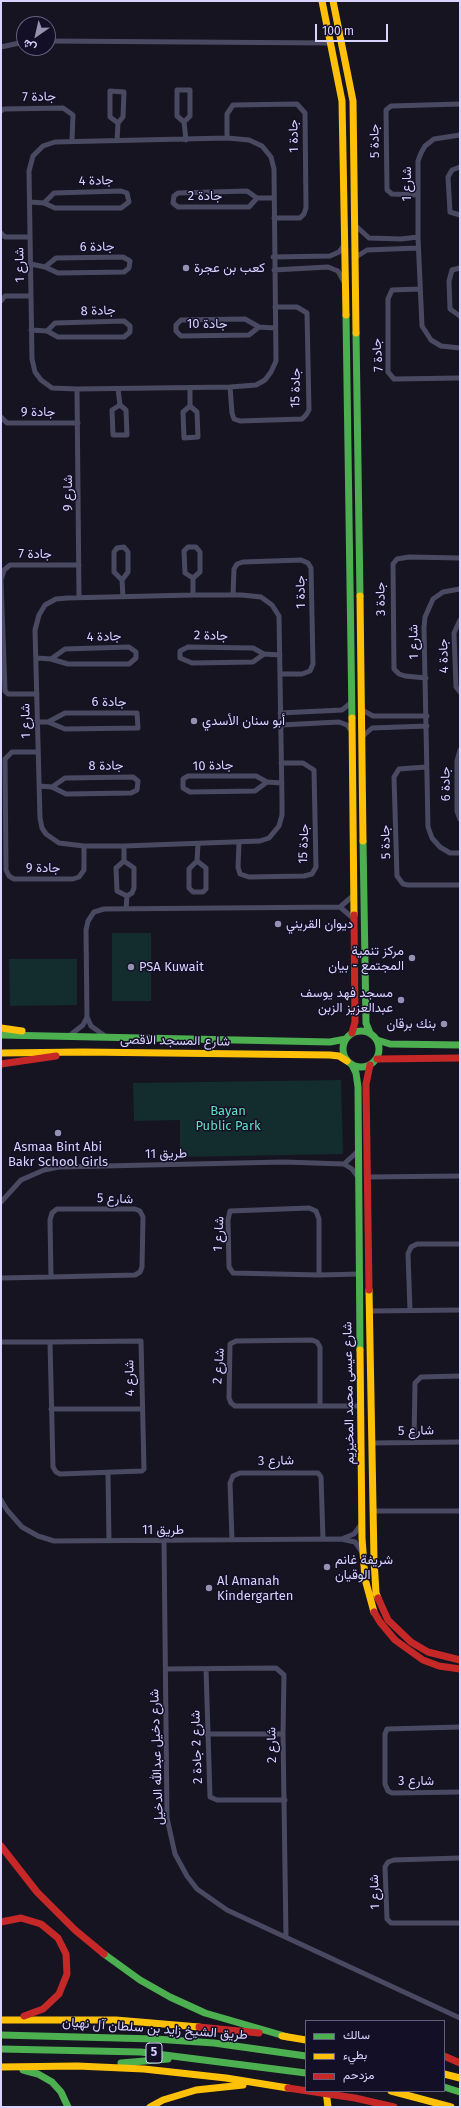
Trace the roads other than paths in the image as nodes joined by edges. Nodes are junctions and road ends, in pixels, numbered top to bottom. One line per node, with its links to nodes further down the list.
1 (322, 1): 4 (main road)
2 (333, 1): 17 (main road)
3 (56, 41): 4 (street)
4 (330, 43): 16 (main road)
5 (16, 44): 6 (street)
6 (1, 47)
7 (460, 104): 21 (street, جادة 5)
8 (1, 111): 13 (street, جادة 7)
9 (184, 122): 9 (street); 14 (street)
10 (118, 123): 10 (street); 15 (street)
11 (460, 135): 21 (street, شارع 1)
12 (228, 138): 14 (street, شارع 1); 23 (street, شارع 1); 27 (street, جادة 1)
13 (72, 140): 15 (street, شارع 1); 24 (street, شارع 1)
14 (186, 140): 15 (street, شارع 1)
15 (117, 141)
16 (342, 152): 17 (main road); 20 (main road)
17 (354, 153): 19 (main road)
18 (460, 167): 26 (street)
19 (354, 174): 20 (main road); 28 (main road)
20 (343, 175): 32 (main road)
21 (418, 196): 31 (street, شارع 1)
22 (257, 198): 22 (street, جادة 2); 23 (street, جادة 2)
23 (273, 198): 27 (street, شارع 1)
24 (30, 202): 25 (street, جادة 4); 30 (street, شارع 1)
25 (44, 203): 25 (street, جادة 4)
26 (460, 215)
27 (274, 218): 34 (street, شارع 1)
28 (356, 226): 31 (street); 35 (main road)
29 (1, 234): 30 (street)
30 (30, 237): 36 (street, شارع 1)
31 (418, 237): 33 (street, شارع 1)
32 (345, 244): 34 (street); 40 (main road)
33 (418, 248): 35 (street); 41 (street, شارع 1)
34 (273, 257): 39 (street, شارع 1)
35 (356, 257): 51 (main road)
36 (31, 264): 37 (street, جادة 6); 42 (street, شارع 1)
37 (45, 267): 37 (street, جادة 6)
38 (460, 268): 45 (street)
39 (274, 270): 40 (street); 44 (street, شارع 1)
40 (344, 283): 52 (main road)
41 (420, 289): 50 (street, شارع 1); 55 (street, جادة 7)
42 (32, 296): 43 (street); 48 (street, شارع 1)
43 (1, 301)
44 (275, 307): 47 (street, شارع 1); 56 (street, جادة 15)
45 (460, 316)
46 (259, 327): 46 (street, جادة 10); 47 (street, جادة 10)
47 (275, 328): 56 (street, شارع 1)
48 (32, 330): 49 (street, جادة 8); 59 (street, شارع 1)
49 (47, 331): 49 (street, جادة 8)
50 (460, 348)
51 (357, 351): 52 (main road); 53 (main road)
52 (346, 352): 54 (main road)
53 (357, 367): 54 (main road); 73 (main road)
54 (346, 369): 74 (main road)
55 (460, 378)
56 (230, 388): 58 (street, شارع 1)
57 (118, 389): 58 (street, شارع 1); 59 (street, شارع 1); 60 (street)
58 (190, 389): 61 (street)
59 (78, 390): 63 (street, شارع 9)
60 (120, 405): 60 (street)
61 (190, 406): 61 (street)
62 (1, 417): 63 (street, جادة 9)
63 (78, 423): 65 (street, شارع 9)
64 (460, 558): 83 (street, جادة 3)
65 (79, 565): 71 (street, شارع 9); 85 (street, جادة 7)
66 (193, 578): 66 (street); 69 (street)
67 (122, 580): 67 (street); 72 (street)
68 (460, 589): 83 (street, شارع 1)
69 (193, 595): 70 (street, شارع 1); 72 (street, شارع 1)
70 (233, 595): 79 (street, شارع 1); 82 (street, جادة 1)
71 (79, 597): 72 (street, شارع 1); 80 (street, شارع 1)
72 (123, 597)
73 (361, 606): 74 (main road); 77 (main road)
74 (351, 607): 76 (main road)
75 (460, 620): 84 (street, جادة 4)
76 (351, 621): 77 (main road); 86 (main road)
77 (361, 623): 87 (main road)
78 (264, 654): 78 (street, جادة 2); 79 (street, جادة 2)
79 (280, 655): 82 (street, شارع 1)
80 (36, 658): 81 (street, جادة 4); 85 (street, شارع 1)
81 (51, 659): 81 (street, جادة 4)
82 (280, 674): 88 (street, شارع 1)
83 (426, 678): 89 (street, شارع 1)
84 (460, 692)
85 (37, 694): 90 (street, شارع 1)
86 (352, 702): 88 (street); 94 (main road)
87 (362, 710): 89 (street); 95 (main road)
88 (280, 713): 92 (street, شارع 1)
89 (427, 716): 93 (street, شارع 1)
90 (36, 722): 91 (street, جادة 6); 97 (street, شارع 1)
91 (48, 722): 91 (street, جادة 6)
92 (281, 725): 94 (street); 98 (street, شارع 1)
93 (427, 726): 95 (street); 99 (street, شارع 1)
94 (353, 733): 105 (main road)
95 (363, 736): 104 (main road)
96 (460, 750): 106 (street, جادة 6)
97 (38, 752): 102 (street, شارع 1); 111 (street, جادة 9)
98 (281, 763): 101 (street, شارع 1); 109 (street, جادة 15)
99 (426, 767): 113 (street, شارع 1); 116 (street, جادة 5)
100 (267, 782): 100 (street, جادة 10); 101 (street, جادة 10)
101 (282, 783): 109 (street, شارع 1)
102 (39, 786): 103 (street, جادة 8); 111 (street, شارع 1)
103 (52, 787): 103 (street, جادة 8)
104 (364, 810): 105 (main road); 108 (main road)
105 (353, 811): 107 (main road)
106 (460, 819)
107 (353, 826): 108 (main road); 117 (main road)
108 (364, 826): 125 (main road)
109 (239, 843): 110 (street, شارع 1)
110 (198, 844): 112 (street, شارع 1); 115 (street)
111 (84, 846): 112 (street, شارع 1)
112 (124, 846): 114 (street)
113 (460, 853)
114 (124, 861): 118 (street); 118 (street)
115 (196, 861): 115 (street)
116 (460, 884)
117 (354, 895): 119 (street); 121 (main road)
118 (126, 896): 120 (street)
119 (340, 907): 120 (street); 121 (street)
120 (126, 908): 122 (street)
121 (354, 919): 124 (main road)
122 (87, 1018): 128 (street); 129 (street)
123 (1, 1028): 126 (main road)
124 (352, 1033): 125 (main road); 130 (main road)
125 (370, 1033): 131 (main road)
126 (48, 1034): 127 (main road, شارع المسجد الاقصى); 128 (main road, شارع المسجد الاقصى)
127 (1, 1035)
128 (69, 1036): 129 (main road, شارع المسجد الاقصى)
129 (106, 1037): 130 (main road, شارع المسجد الاقصى)
130 (346, 1039): 137 (main road)
131 (377, 1040): 132 (main road); 136 (main road)
132 (460, 1045)
133 (83, 1052): 134 (main road, شارع المسجد الاقصى); 137 (main road, شارع المسجد الاقصى); 138 (main road)
134 (1, 1054)
135 (460, 1058): 136 (main road)
136 (376, 1059): 139 (main road)
137 (349, 1063): 139 (main road); 140 (main road, شارع عيسى محمد المخيزيم)
138 (1, 1064)
139 (370, 1066): 141 (main road, شارع عيسى محمد المخيزيم)
140 (358, 1106): 141 (main road); 142 (main road, شارع عيسى محمد المخيزيم)
141 (367, 1106): 146 (main road, شارع عيسى محمد المخيزيم)
142 (357, 1152): 143 (street); 145 (main road, شارع عيسى محمد المخيزيم)
143 (344, 1164): 145 (street); 147 (street, طريق 11)
144 (460, 1176): 146 (street)
145 (358, 1177): 148 (main road, شارع عيسى محمد المخيزيم)
146 (368, 1177): 149 (main road, شارع عيسى محمد المخيزيم)
147 (1, 1202)
148 (359, 1228): 149 (main road); 150 (main road, شارع عيسى محمد المخيزيم)
149 (369, 1228): 151 (main road, شارع عيسى محمد المخيزيم)
150 (359, 1243): 151 (main road); 154 (main road, شارع عيسى محمد المخيزيم)
151 (369, 1244): 159 (main road, شارع عيسى محمد المخيزيم)
152 (460, 1244): 157 (street)
153 (318, 1274): 153 (street, شارع 1); 154 (street, شارع 1)
154 (360, 1274): 164 (main road, شارع عيسى محمد المخيزيم)
155 (51, 1277): 155 (street, شارع 5); 156 (street, شارع 5)
156 (1, 1278)
157 (410, 1310): 158 (street); 159 (street)
158 (460, 1310)
159 (370, 1311): 169 (main road, شارع عيسى محمد المخيزيم)
160 (1, 1342): 161 (street, شارع 4)
161 (50, 1342): 165 (street, شارع 4); 166 (street, شارع 4)
162 (460, 1376): 167 (street)
163 (320, 1406): 163 (street, شارع 2); 164 (street, شارع 2)
164 (361, 1406): 170 (main road, شارع عيسى محمد المخيزيم)
165 (142, 1409): 166 (street); 172 (street, شارع 4)
166 (51, 1410): 172 (street, شارع 4)
167 (414, 1442): 168 (street, شارع 5); 169 (street, شارع 5)
168 (460, 1442)
169 (372, 1443): 171 (main road, شارع عيسى محمد المخيزيم)
170 (362, 1471): 171 (main road); 173 (main road, شارع عيسى محمد المخيزيم)
171 (373, 1471): 174 (main road, شارع عيسى محمد المخيزيم)
172 (108, 1473): 183 (street)
173 (362, 1487): 174 (main road); 178 (main road, شارع عيسى محمد المخيزيم)
174 (373, 1488): 176 (main road, شارع عيسى محمد المخيزيم)
175 (1, 1500): 183 (street, طريق 11)
176 (373, 1511): 177 (street); 185 (main road, شارع عيسى محمد المخيزيم)
177 (460, 1511)
178 (362, 1522): 180 (street); 184 (main road, شارع عيسى محمد المخيزيم)
179 (322, 1539): 180 (street, طريق 11); 182 (street, طريق 11); 182 (street, شارع 3)
180 (342, 1539): 184 (street, طريق 11)
181 (164, 1540): 182 (street, طريق 11); 183 (street, طريق 11); 186 (street, شارع دخيل عبدالله الدخيل)
182 (232, 1540)
183 (109, 1541)
184 (363, 1553): 188 (main road, شارع عيسى محمد المخيزيم)
185 (458, 1659): 188 (main road)
186 (166, 1669): 187 (street, شارع 2); 198 (street, شارع دخيل عبدالله الدخيل)
187 (206, 1669): 190 (street, شارع 2 جادة 2); 191 (street, شارع 2)
188 (457, 1669)
189 (460, 1727): 192 (street, شارع 3)
190 (208, 1734): 191 (street); 193 (street, شارع 2 جادة 2)
191 (283, 1734): 193 (street, شارع 2)
192 (460, 1792)
193 (285, 1800): 198 (street, شارع 2)
194 (1, 1846): 203 (main road)
195 (460, 1858): 197 (street, شارع 1)
196 (1, 1922): 200 (main road)
197 (460, 1923)
198 (286, 1937): 199 (street, شارع دخيل عبدالله الدخيل)
199 (460, 2018)
200 (10, 2019): 201 (main road); 203 (main road)
201 (1, 2020)
202 (1, 2035): 206 (main road, طريق الشيخ زايد بن سلطان آل نهيان / 5)
203 (288, 2037): 204 (main road)
204 (305, 2040)
205 (1, 2049): 208 (main road, طريق الشيخ زايد بن سلطان آل نهيان / 5)
206 (305, 2056)
207 (445, 2056): 209 (main road)
208 (189, 2057): 210 (main road); 213 (main road, طريق الشيخ زايد بن سلطان آل نهيان / 5)
209 (460, 2062)
210 (77, 2066): 212 (main road); 216 (main road)
211 (1, 2067): 212 (main road)
212 (10, 2067): 223 (main road)
213 (305, 2073)
214 (445, 2074): 215 (main road)
215 (460, 2078)
216 (257, 2084): 218 (main road); 224 (main road)
217 (445, 2087): 222 (main road)
218 (305, 2091)
219 (313, 2092): 226 (main road)
220 (326, 2092): 225 (main road)
221 (395, 2092): 227 (main road)
222 (460, 2092)
223 (68, 2107)
224 (150, 2107)
225 (328, 2107)
226 (394, 2107)
227 (451, 2107)

